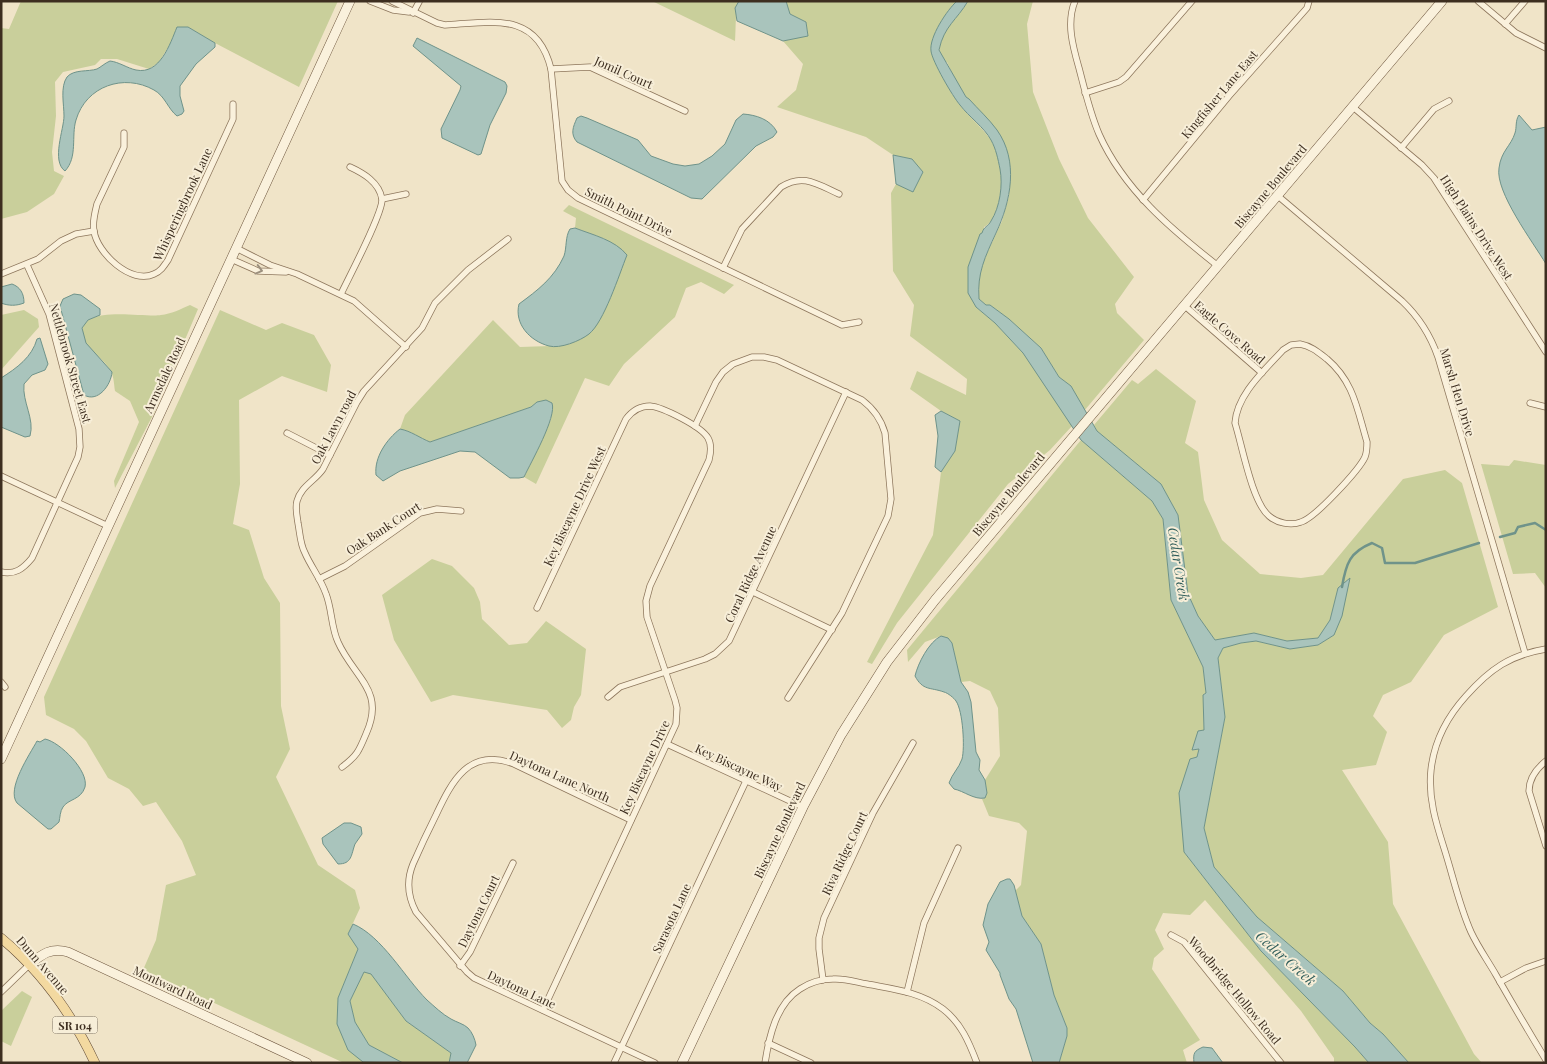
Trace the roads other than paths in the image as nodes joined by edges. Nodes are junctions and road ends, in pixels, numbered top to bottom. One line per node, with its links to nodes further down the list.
1 (350, 1): 30 (street, Armsdale Road)
2 (370, 1): 11 (street)
3 (392, 1): 11 (street, Smith Point Drive)
4 (1075, 1): 15 (street)
5 (1192, 1): 15 (street)
6 (1309, 1): 27 (street, Kingfisher Lane East)
7 (1442, 1): 18 (street, Biscayne Boulevard)
8 (1478, 1): 12 (street)
9 (1525, 1): 12 (street)
10 (419, 2): 11 (street)
11 (413, 13): 14 (street, Smith Point Drive)
12 (1505, 24): 13 (street)
13 (1546, 48)
14 (551, 69): 19 (street, Jomil Court); 34 (street, Smith Point Drive)
15 (1085, 93): 27 (street)
16 (1449, 102): 21 (street)
17 (233, 104): 28 (street, Whisperingbrook Lane)
18 (1353, 107): 21 (street, High Plains Drive West); 25 (street, Biscayne Boulevard)
19 (685, 111)
20 (124, 133): 28 (street)
21 (1401, 148): 41 (street, High Plains Drive West)
22 (350, 167): 26 (street)
23 (406, 194): 26 (street)
24 (838, 194): 34 (street)
25 (1278, 196): 33 (street, Biscayne Boulevard); 59 (street, Marsh Hen Drive)
26 (382, 199): 37 (street)
27 (1143, 200): 33 (street)
28 (94, 231): 32 (street)
29 (508, 239): 40 (street, Oak Lawn road)
30 (236, 248): 31 (street, Armsdale Road); 35 (street)
31 (231, 259): 35 (street, one-way to 35); 52 (street, Armsdale Road)
32 (27, 265): 36 (street); 50 (street, Nettlebrook Street East)
33 (1218, 266): 38 (street, Biscayne Boulevard)
34 (723, 268): 39 (street, Smith Point Drive)
35 (289, 272): 37 (street)
36 (1, 274)
37 (341, 294): 40 (street)
38 (1185, 306): 42 (street, Eagle Cove Road); 69 (street, Biscayne Boulevard)
39 (859, 322)
40 (406, 347): 48 (street, Oak Lawn road)
41 (1546, 352)
42 (1262, 373): 42 (street)
43 (846, 392): 46 (street); 55 (street, Coral Ridge Avenue); 57 (street)
44 (1530, 403): 45 (street)
45 (1546, 406)
46 (695, 426): 56 (street, Key Biscayne Drive West); 60 (street, Key Biscayne Drive)
47 (287, 433): 48 (street)
48 (330, 455): 54 (street, Oak Lawn road)
49 (1, 476): 50 (street)
50 (57, 502): 52 (street); 53 (street, Nettlebrook Street East)
51 (461, 511): 54 (street, Oak Bank Court)
52 (108, 526): 65 (street, Armsdale Road)
53 (1, 572)
54 (320, 579): 67 (street, Oak Lawn road)
55 (753, 592): 57 (street); 60 (street, Coral Ridge Avenue)
56 (537, 608)
57 (832, 630): 62 (street)
58 (1546, 649): 59 (street)
59 (1525, 653): 81 (street)
60 (666, 671): 61 (street, Coral Ridge Avenue); 64 (street, Key Biscayne Drive)
61 (608, 698)
62 (788, 698)
63 (913, 743): 80 (street, Riva Ridge Court)
64 (668, 744): 68 (street, Key Biscayne Way); 70 (street, Key Biscayne Drive)
65 (1, 759)
66 (1544, 762): 71 (street)
67 (342, 768)
68 (746, 781): 69 (street, Key Biscayne Way); 86 (street, Sarasota Lane)
69 (803, 807): 92 (street, Biscayne Boulevard)
70 (631, 820): 74 (street, Daytona Lane North); 84 (street, Key Biscayne Drive)
71 (1546, 846)
72 (958, 848): 83 (street)
73 (513, 863): 79 (street, Daytona Court)
74 (410, 897): 79 (street, Daytona Lane)
75 (1171, 935): 96 (street, Woodbridge Hollow Road)
76 (1, 938): 78 (main road, Dunn Avenue / SR 104)
77 (1546, 961): 81 (street)
78 (29, 965): 82 (street); 88 (main road, Dunn Avenue / SR 104); 89 (street, Montward Road)
79 (460, 966): 84 (street, Daytona Lane)
80 (824, 980): 83 (street); 85 (street)
81 (1500, 982): 87 (street)
82 (1, 992)
83 (908, 992): 95 (street)
84 (542, 1010): 86 (street, Daytona Lane)
85 (768, 1043): 93 (street); 94 (street)
86 (621, 1046): 90 (street, Sarasota Lane); 91 (street, Daytona Lane)
87 (1546, 1060)
88 (95, 1063)
89 (307, 1063)
90 (614, 1063)
91 (655, 1063)
92 (682, 1063)
93 (765, 1063)
94 (811, 1063)
95 (977, 1063)
96 (1281, 1063)

